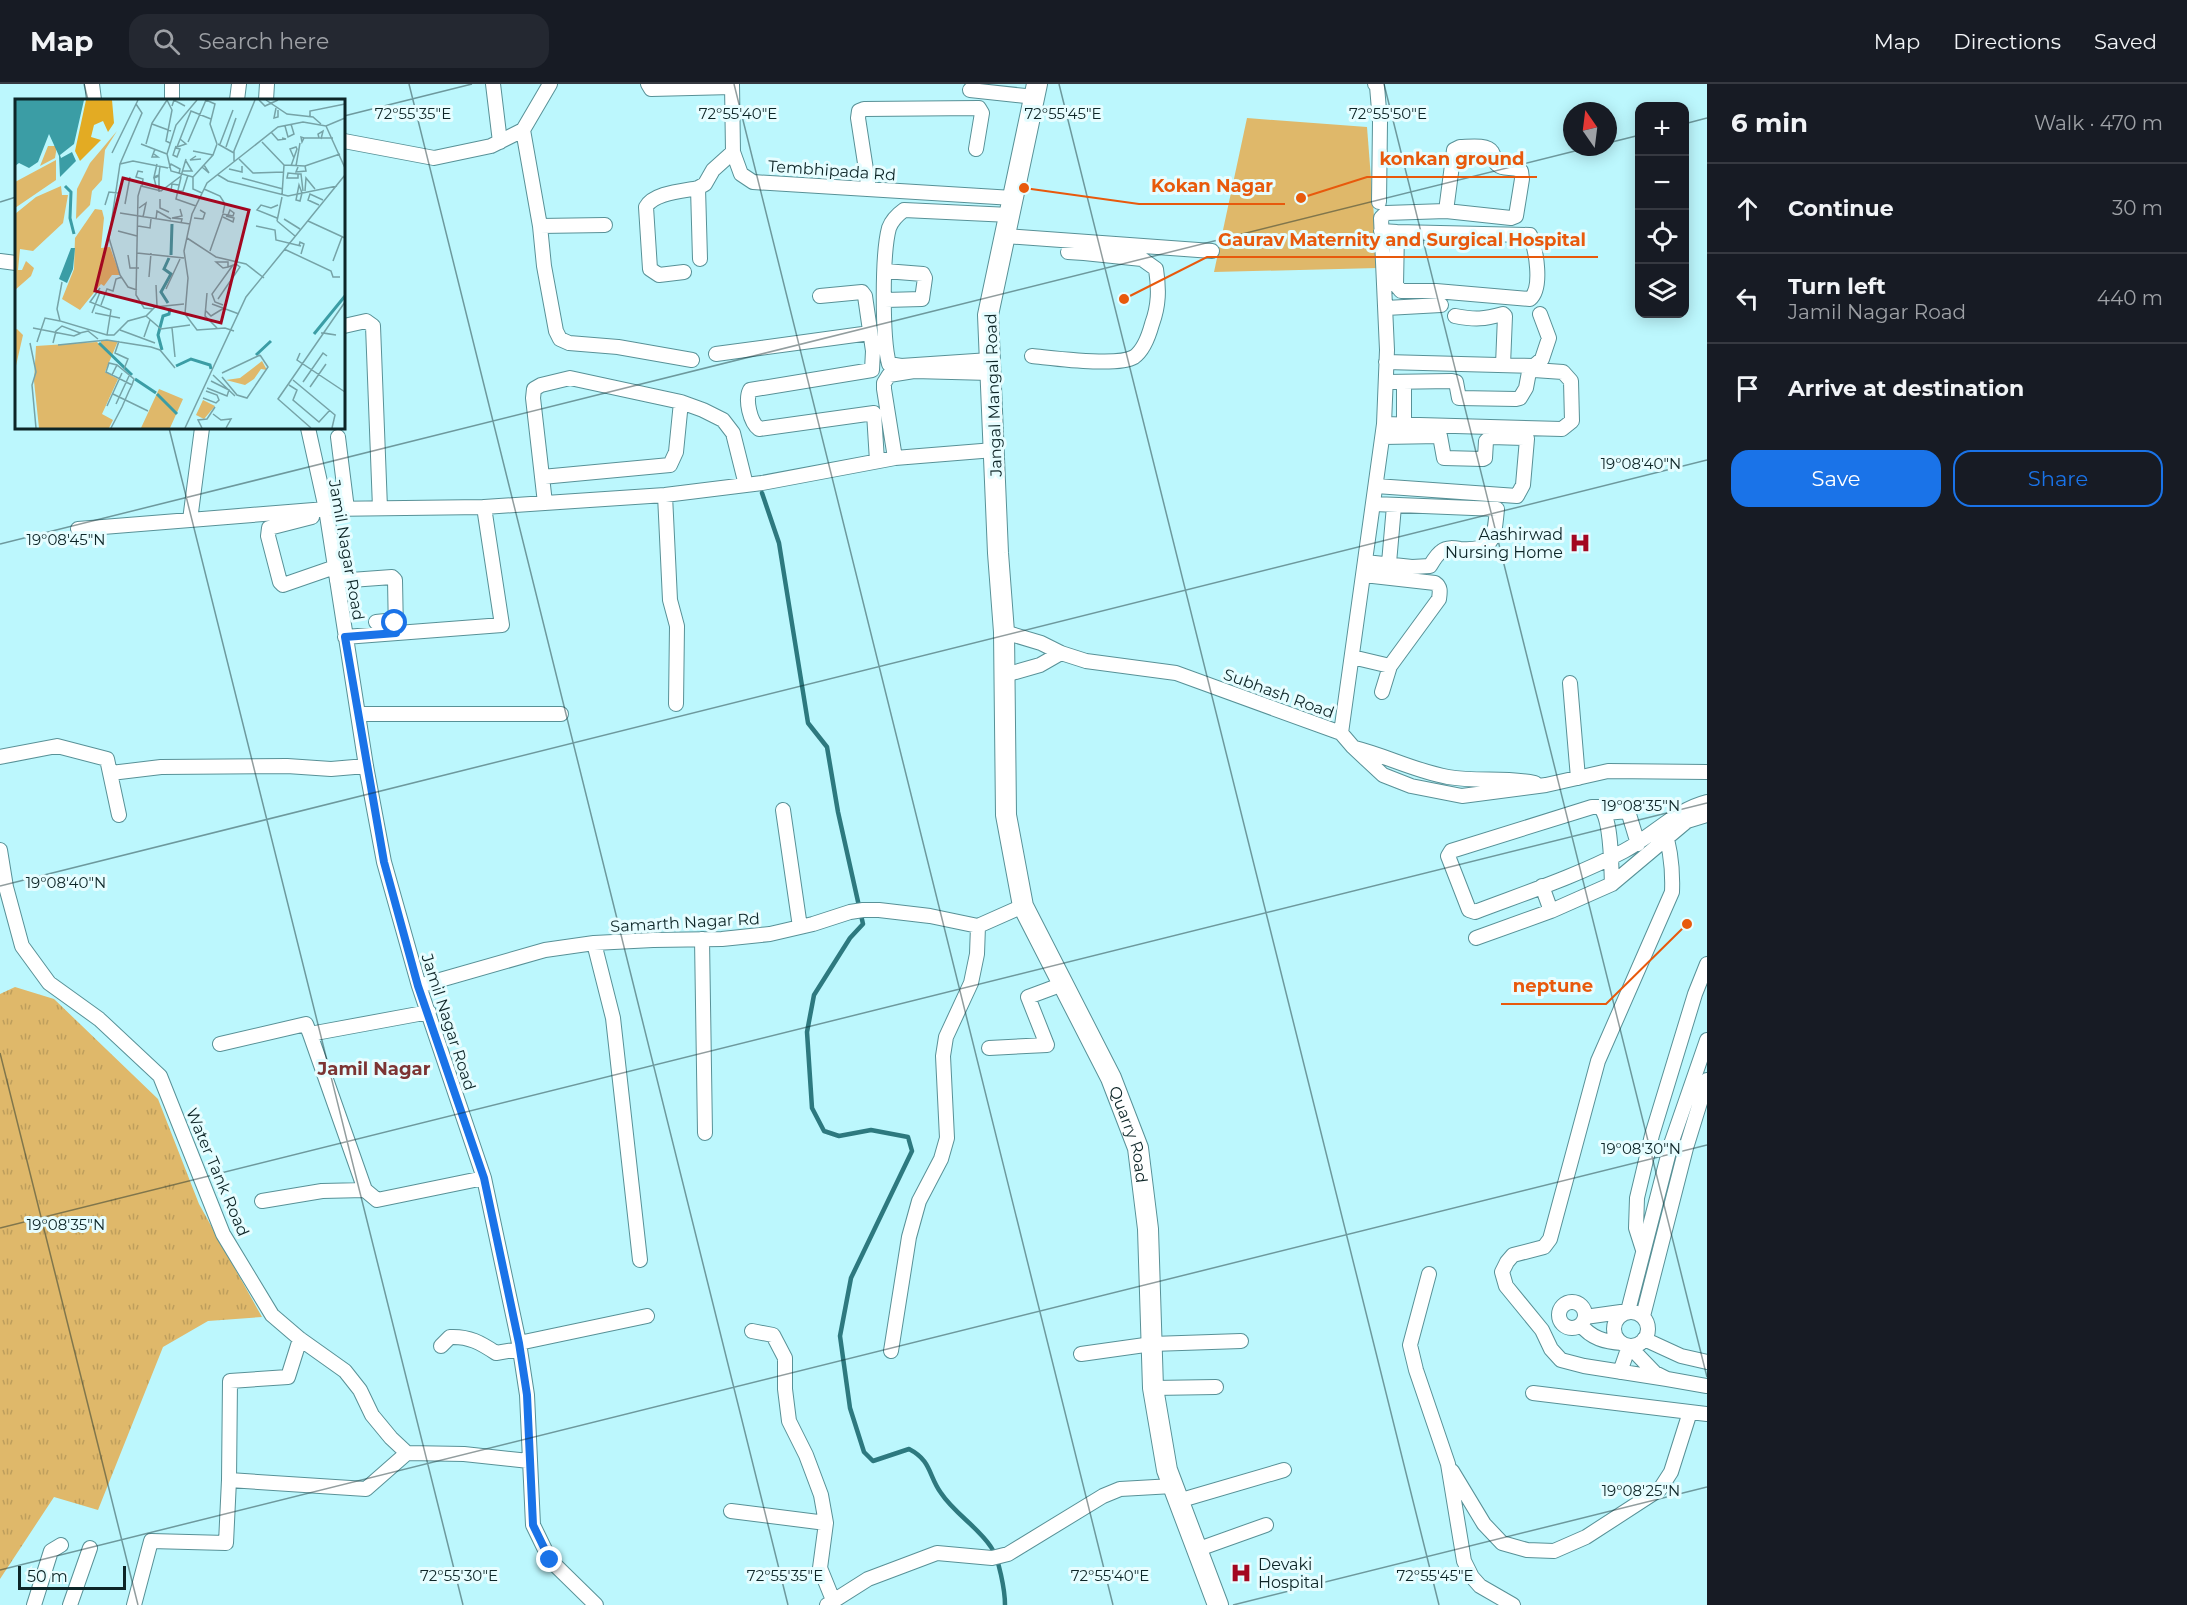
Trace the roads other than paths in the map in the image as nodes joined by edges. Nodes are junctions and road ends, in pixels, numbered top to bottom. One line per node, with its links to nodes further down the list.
1 (92, 84): 11 (street)
2 (238, 84): 12 (street)
3 (267, 84): 13 (street)
4 (493, 84): 16 (street)
5 (550, 84): 14 (street)
6 (648, 84): 8 (street)
7 (1375, 84): 21 (street)
8 (732, 86): 18 (street, Tembhipada Rd)
9 (970, 90): 10 (street)
10 (1036, 91): 22 (main road, Jangal Mangal Road)
11 (94, 99)
12 (237, 99)
13 (266, 99)
14 (523, 130): 16 (street); 25 (street)
15 (345, 141): 16 (street)
16 (500, 142)
17 (976, 149): 20 (street)
18 (733, 152): 19 (street); 20 (street, Tembhipada Rd)
19 (698, 188): 32 (street); 35 (street)
20 (869, 189): 22 (street, Tembhipada Rd)
21 (1379, 202)
22 (1012, 207): 28 (main road, Jangal Mangal Road); 36 (street)
23 (1446, 211): 23 (street); 26 (street)
24 (605, 225): 25 (street)
25 (540, 226): 48 (street)
26 (1381, 231): 27 (street); 40 (street)
27 (1397, 232): 27 (street)
28 (1005, 236): 29 (street); 51 (main road, Jangal Mangal Road)
29 (1084, 248): 30 (street); 31 (street); 47 (street)
30 (1212, 251)
31 (1068, 252)
32 (700, 259)
33 (0, 261): 34 (street)
34 (15, 263)
35 (684, 272)
36 (885, 272): 38 (street); 38 (street)
37 (820, 296): 45 (street)
38 (885, 300): 51 (street)
39 (1441, 305): 40 (street)
40 (1386, 308): 49 (street)
41 (1540, 314): 50 (street)
42 (1455, 316): 50 (street)
43 (345, 326): 71 (street)
44 (379, 332): 71 (street)
45 (870, 333): 46 (street); 62 (street)
46 (716, 354)
47 (1032, 356)
48 (692, 360)
49 (1386, 362): 50 (street); 52 (street)
50 (1503, 365)
51 (990, 366): 60 (main road, Jangal Mangal Road); 61 (street)
52 (1386, 382): 53 (street); 58 (street)
53 (1404, 382): 55 (street); 55 (street)
54 (681, 402): 63 (street); 63 (street); 64 (street)
55 (1404, 425): 58 (street)
56 (202, 429): 74 (street)
57 (308, 429): 73 (street, Jamil Nagar Road)
58 (1384, 430): 65 (street); 65 (street)
59 (338, 437): 72 (street)
60 (994, 450): 61 (street); 82 (main road, Jangal Mangal Road)
61 (895, 458): 62 (street)
62 (877, 461): 64 (street)
63 (542, 477): 67 (street)
64 (746, 485): 66 (street)
65 (1376, 486): 68 (street)
66 (665, 495): 67 (street); 90 (street)
67 (545, 503): 70 (street)
68 (1374, 504): 69 (street); 78 (street)
69 (1394, 506): 76 (street); 76 (street)
70 (484, 507): 71 (street); 81 (street)
71 (384, 508): 72 (street)
72 (347, 509): 73 (street)
73 (326, 511): 74 (street); 77 (street, Jamil Nagar Road); 77 (street)
74 (190, 520): 75 (street)
75 (78, 529)
76 (1389, 563): 78 (street)
77 (334, 567): 79 (street, Jamil Nagar Road)
78 (1365, 568): 85 (street); 86 (street)
79 (337, 581): 81 (street); 83 (street, Jamil Nagar Road)
80 (376, 622): 81 (street)
81 (395, 626): 83 (street)
82 (1004, 632): 84 (street, Subhash Road); 87 (main road, Jangal Mangal Road)
83 (345, 637): 91 (street, Jamil Nagar Road)
84 (1061, 653): 87 (street); 93 (street, Subhash Road)
85 (1352, 657): 86 (street); 93 (street)
86 (1390, 666): 89 (street)
87 (1005, 675): 110 (main road, Quarry Road)
88 (1570, 683): 98 (street)
89 (1382, 692)
90 (676, 704)
91 (358, 714): 92 (street); 95 (street, Jamil Nagar Road)
92 (561, 714)
93 (1341, 732): 98 (street, Subhash Road)
94 (0, 757): 97 (street)
95 (366, 766): 97 (street); 119 (street, Jamil Nagar Road)
96 (1707, 772): 98 (street, Subhash Road)
97 (111, 773): 102 (street)
98 (1578, 778)
99 (1707, 802): 104 (street)
100 (783, 810): 113 (street)
101 (1606, 813): 105 (street); 107 (street); 109 (street)
102 (119, 815)
103 (1707, 815): 104 (street)
104 (1665, 831): 105 (street); 108 (street); 153 (street)
105 (1638, 844): 107 (street)
106 (0, 850): 143 (street, Water Tank Road)
107 (1610, 858): 108 (street); 109 (street)
108 (1612, 884): 111 (street)
109 (1542, 886): 111 (street)
110 (1023, 906): 112 (street); 118 (main road, Quarry Road)
111 (1551, 911): 114 (street)
112 (978, 926): 113 (street, Samarth Nagar Rd); 150 (street)
113 (800, 927): 115 (street, Samarth Nagar Rd)
114 (1476, 938)
115 (702, 939): 116 (street, Samarth Nagar Rd); 128 (street)
116 (594, 944): 119 (street, Samarth Nagar Rd); 136 (street)
117 (1707, 964): 121 (street)
118 (1063, 984): 126 (street); 146 (main road, Quarry Road)
119 (418, 986): 120 (street, Jamil Nagar Road)
120 (429, 1012): 122 (street); 132 (street, Jamil Nagar Road)
121 (1686, 1025): 123 (street); 129 (street)
122 (310, 1034): 125 (street); 133 (street)
123 (1707, 1035)
124 (1707, 1040): 130 (street)
125 (220, 1044)
126 (989, 1048)
127 (1707, 1080): 131 (street)
128 (705, 1133)
129 (1652, 1135): 130 (street); 135 (street)
130 (1671, 1144): 131 (street); 135 (street)
131 (1686, 1148): 140 (street)
132 (484, 1178): 133 (street); 149 (street, Jamil Nagar Road)
133 (365, 1190): 134 (street)
134 (262, 1201)
135 (1643, 1250): 138 (street)
136 (640, 1260)
137 (1429, 1274): 163 (street)
138 (1628, 1311): 140 (street); 141 (street); 147 (street)
139 (647, 1316): 149 (street)
140 (1643, 1316): 144 (street)
141 (1583, 1321): 141 (street); 147 (street)
142 (752, 1331): 168 (street)
143 (300, 1339): 161 (street, Water Tank Road); 165 (street)
144 (1644, 1339): 147 (street); 152 (street)
145 (1241, 1341): 146 (street)
146 (1152, 1344): 151 (street); 157 (main road, Quarry Road)
147 (1625, 1345): 153 (street); 154 (street)
148 (441, 1346): 149 (street)
149 (520, 1346): 162 (street, Jamil Nagar Road)
150 (891, 1351)
151 (1081, 1354)
152 (1707, 1362)
153 (1620, 1372): 154 (street)
154 (1667, 1379): 155 (street)
155 (1707, 1386)
156 (1216, 1387): 157 (street)
157 (1153, 1388): 166 (main road, Quarry Road)
158 (1533, 1393): 159 (street)
159 (1690, 1412): 160 (street); 163 (street)
160 (1707, 1414)
161 (407, 1453): 162 (street); 165 (street)
162 (529, 1461): 177 (street, Jamil Nagar Road)
163 (1448, 1464): 179 (street)
164 (1284, 1470): 166 (street)
165 (229, 1480): 176 (street)
166 (1175, 1493): 172 (main road, Quarry Road); 173 (street)
167 (731, 1511): 168 (street)
168 (826, 1523): 173 (street)
169 (1266, 1525): 172 (street)
170 (61, 1545): 174 (street)
171 (90, 1548): 175 (street)
172 (1196, 1550): 178 (main road, Quarry Road)
173 (830, 1603)
174 (34, 1605)
175 (70, 1605)
176 (134, 1605)
177 (596, 1605)
178 (1218, 1605)
179 (1513, 1605)

